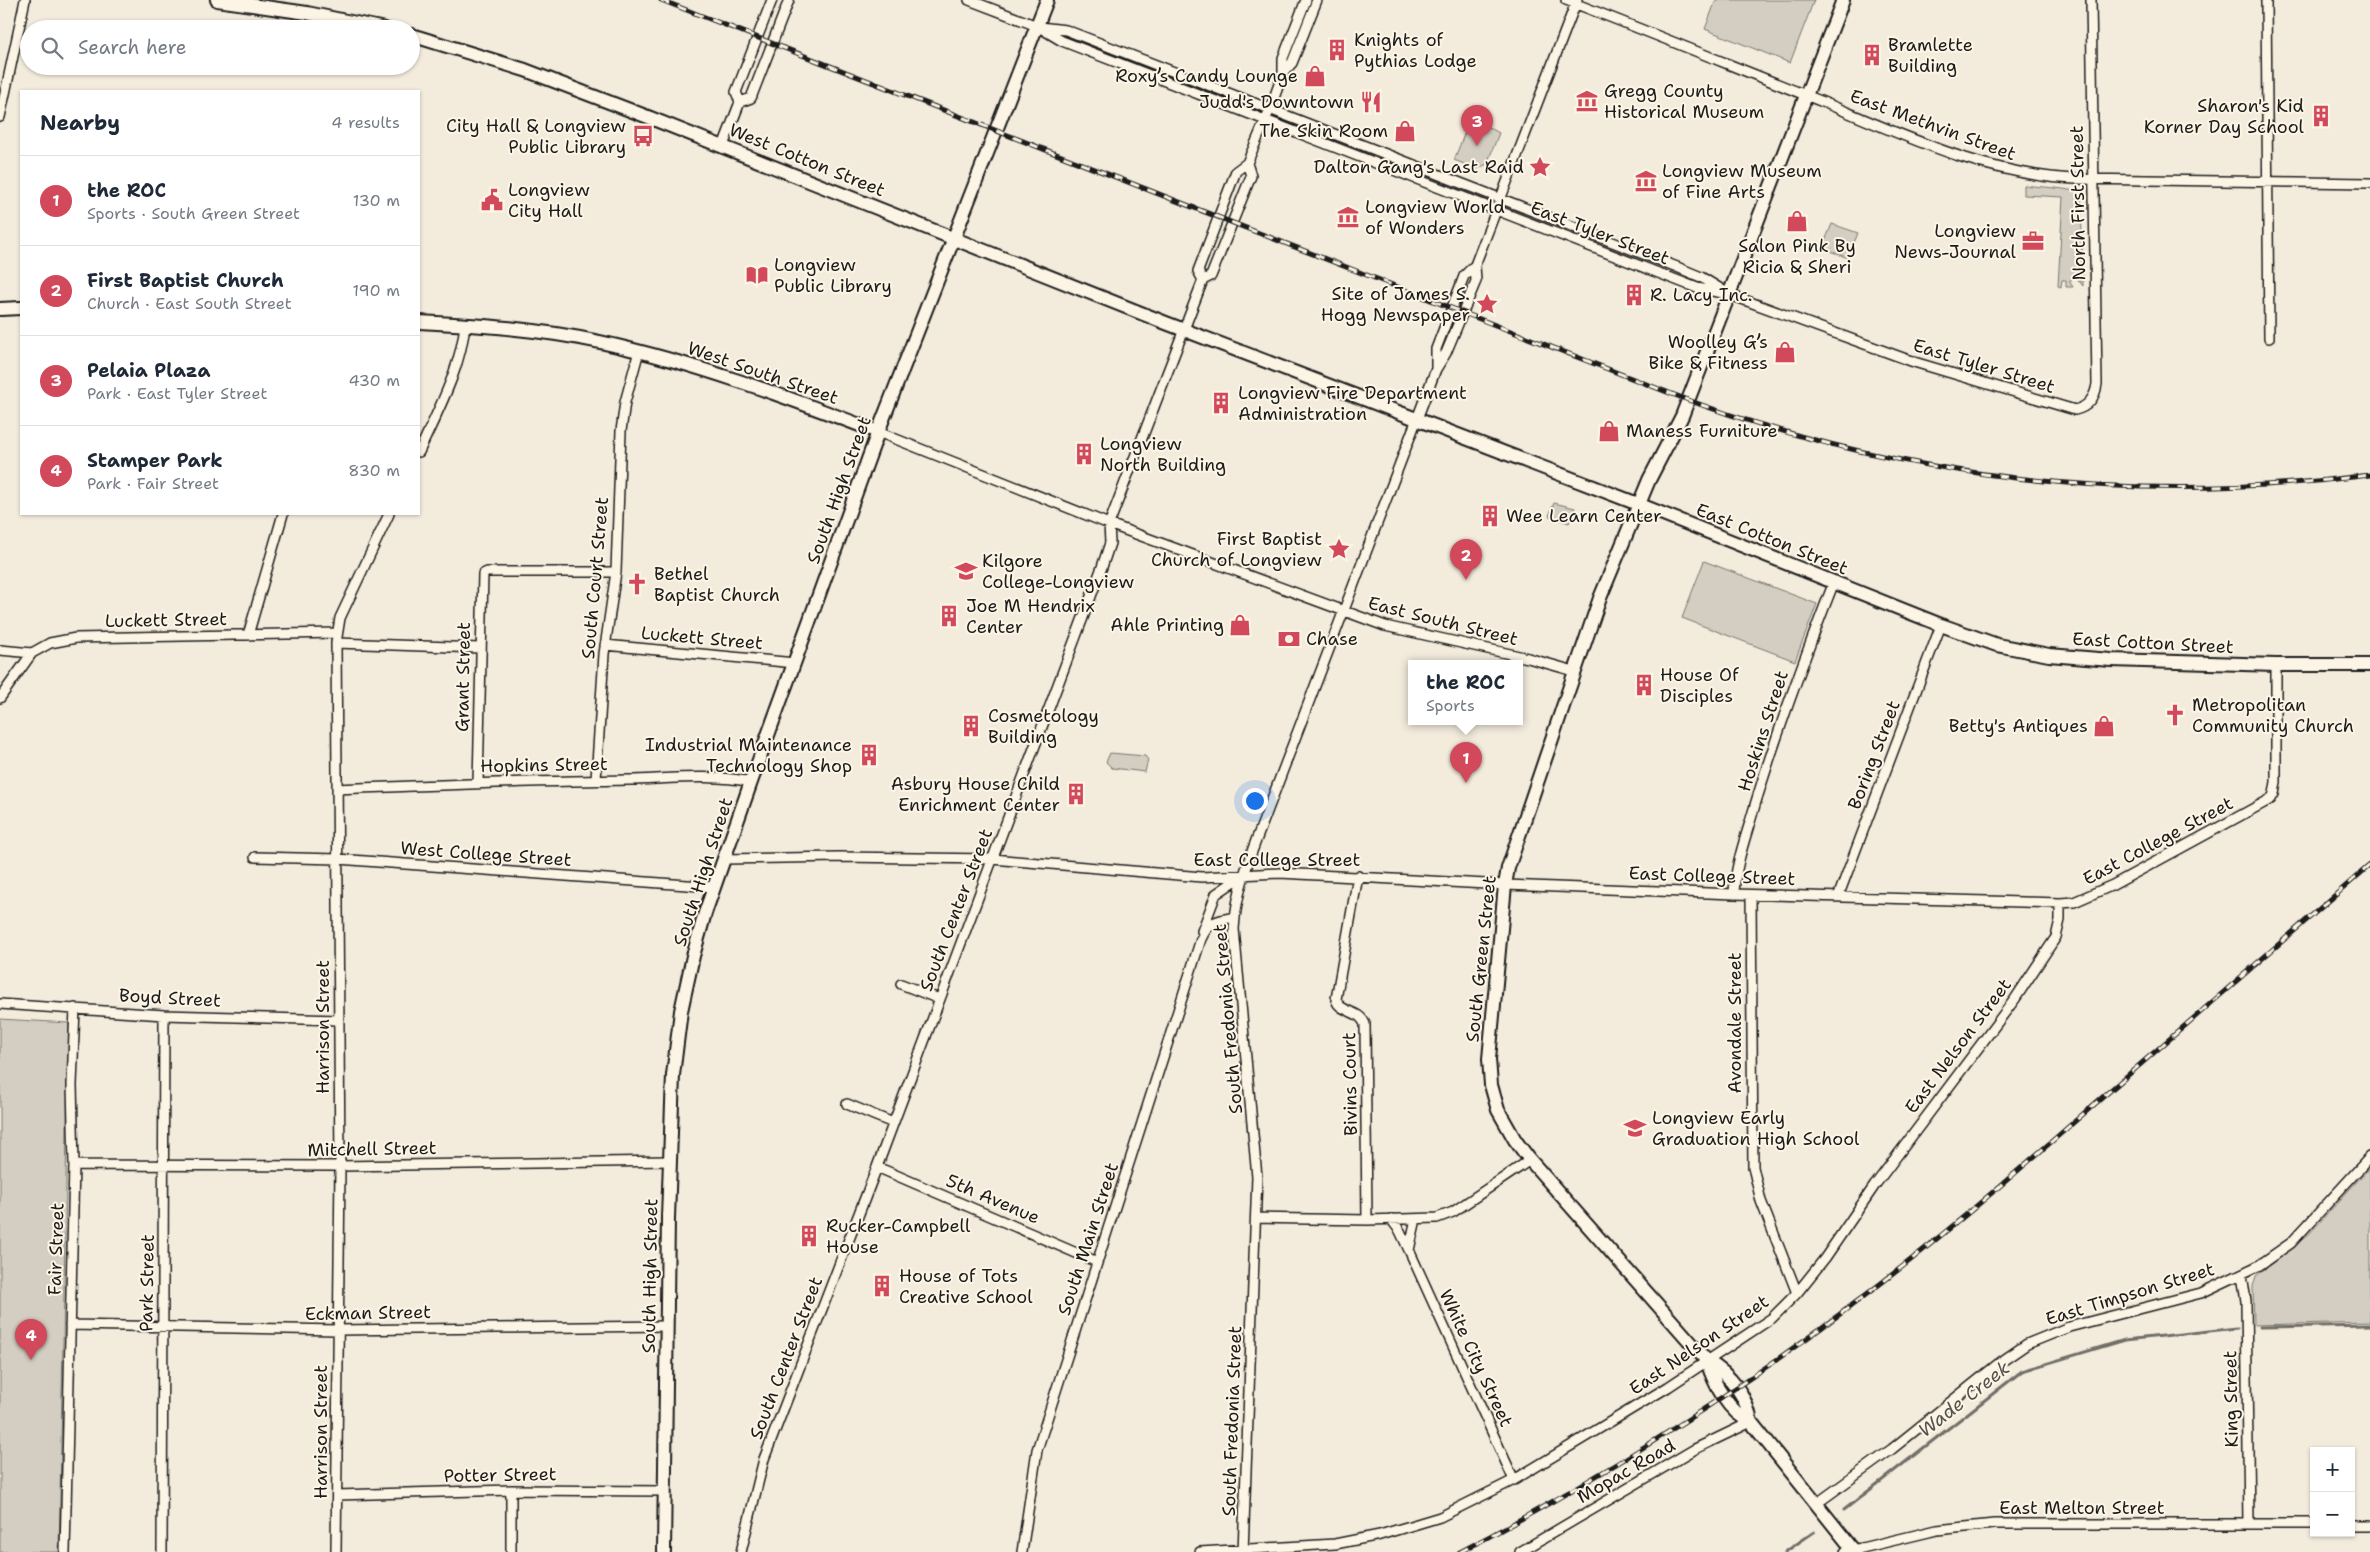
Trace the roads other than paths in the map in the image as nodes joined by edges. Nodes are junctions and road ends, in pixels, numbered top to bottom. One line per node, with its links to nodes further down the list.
1 (25, 0): 14 (street)
2 (217, 0): 15 (main road)
3 (772, 0): 21 (street)
4 (788, 0): 21 (street)
5 (970, 0): 17 (street)
6 (1047, 0): 17 (main road, South High Street)
7 (1306, 0): 19 (street)
8 (1317, 0): 19 (street)
9 (1566, 0): 13 (street, East Methvin Street)
10 (1843, 0): 20 (main road, South Green Street)
11 (2091, 0): 27 (street, North First Street)
12 (2266, 0): 28 (street)
13 (1576, 2): 20 (street, East Methvin Street); 30 (street)
14 (21, 20)
15 (341, 20)
16 (20, 23): 23 (street)
17 (1037, 26): 22 (street, East Tyler Street); 24 (street, East Tyler Street); 32 (main road, South High Street)
18 (420, 38): 25 (main road, West Cotton Street)
19 (1283, 73): 22 (street)
20 (1805, 96): 27 (street, East Methvin Street); 35 (main road, South Green Street)
21 (740, 102): 25 (street)
22 (1270, 109): 24 (street); 30 (street, East Tyler Street)
23 (0, 117)
24 (1265, 120): 26 (street); 31 (street, East Tyler Street)
25 (723, 146): 32 (main road, West Cotton Street)
26 (1247, 163): 34 (street, South Center Street); 34 (street, South Center Street)
27 (2093, 179): 28 (street, East Methvin Street); 44 (street, North First Street)
28 (2268, 183): 29 (street, East Methvin Street); 41 (street)
29 (2370, 183)
30 (1501, 199): 31 (street); 35 (street, East Tyler Street)
31 (1496, 210): 33 (street); 35 (street, East Tyler Street)
32 (953, 237): 40 (main road, West Cotton Street); 46 (main road, South High Street)
33 (1475, 265): 43 (street, South Fredonia Street); 43 (street, South Fredonia Street)
34 (1203, 280): 40 (street, South Center Street)
35 (1728, 294): 44 (street, East Tyler Street); 48 (main road, South Green Street)
36 (0, 308): 37 (main road)
37 (20, 308)
38 (420, 322): 39 (main road, West South Street)
39 (465, 324): 42 (main road, West South Street); 47 (street)
40 (1185, 330): 45 (main road, East Cotton Street); 51 (street, South Center Street)
41 (2269, 338)
42 (639, 351): 46 (main road, West South Street); 52 (street, South Court Street)
43 (1436, 369): 45 (street, South Fredonia Street)
44 (2089, 403)
45 (1417, 420): 48 (main road, East Cotton Street); 54 (street, South Fredonia Street)
46 (878, 432): 51 (street, West South Street); 62 (main road, South High Street)
47 (420, 450)
48 (1638, 504): 53 (main road, East Cotton Street); 65 (main road, South Green Street)
49 (283, 515): 56 (street)
50 (389, 515): 57 (street, Harrison Street)
51 (1109, 524): 54 (street, East South Street); 74 (street, South Center Street)
52 (616, 572): 58 (street, South Court Street); 59 (street, Grant Street)
53 (1834, 582): 55 (main road, East Cotton Street); 79 (street, Hoskins Street)
54 (1342, 611): 65 (street, East South Street); 75 (street, South Fredonia Street)
55 (1941, 625): 63 (main road, East Cotton Street); 81 (street, Boring Street)
56 (248, 635): 57 (street, Luckett Street); 61 (street, Luckett Street)
57 (336, 638): 59 (street, Luckett Street); 70 (street, Harrison Street)
58 (605, 645): 62 (street, Luckett Street); 67 (street, South Court Street)
59 (480, 648): 69 (street, Grant Street)
60 (0, 650): 61 (street)
61 (32, 654): 66 (street)
62 (795, 663): 68 (main road, South High Street)
63 (2276, 665): 64 (main road, East Cotton Street); 82 (street, East College Street)
64 (2370, 665)
65 (1574, 671): 77 (main road, South Green Street)
66 (0, 698)
67 (596, 780): 68 (street, Hopkins Street); 69 (street, Hopkins Street)
68 (751, 782): 73 (main road, South High Street)
69 (478, 783): 70 (street, Hopkins Street)
70 (338, 789): 72 (street, Harrison Street)
71 (255, 857): 72 (street, West College Street)
72 (338, 859): 78 (street, West College Street); 90 (street, Harrison Street)
73 (724, 859): 74 (street); 78 (main road, South High Street)
74 (993, 859): 75 (street, East College Street); 86 (street, South Center Street)
75 (1244, 875): 76 (street, East College Street); 83 (street, South Fredonia Street); 84 (street, South Main Street)
76 (1358, 876): 77 (street, East College Street); 103 (street, Bivins Court)
77 (1504, 885): 79 (street, East College Street); 94 (main road, South Green Street)
78 (714, 886): 95 (main road, South High Street)
79 (1734, 894): 80 (street, East College Street)
80 (1751, 895): 81 (street, East College Street); 107 (street, Avondale Street)
81 (1838, 897): 82 (street, East College Street)
82 (2060, 903): 107 (street, East Nelson Street)
83 (1235, 917): 84 (street, South Main Street); 100 (street, South Fredonia Street)
84 (1201, 939): 105 (street, South Main Street)
85 (901, 984): 86 (street)
86 (940, 999): 92 (street, South Center Street)
87 (0, 1004): 88 (street, Boyd Street)
88 (75, 1008): 89 (street, Boyd Street); 96 (street, Fair Street)
89 (164, 1015): 90 (street, Boyd Street); 97 (street, Park Street)
90 (339, 1020): 98 (street, Harrison Street)
91 (847, 1104): 92 (street)
92 (893, 1123): 99 (street, South Center Street)
93 (2370, 1157): 106 (street, East Timpson Street)
94 (1530, 1160): 102 (street); 112 (main road, South Green Street)
95 (670, 1161): 98 (street, Mitchell Street); 109 (main road, South High Street)
96 (74, 1165): 97 (street, Mitchell Street); 108 (street, Fair Street)
97 (165, 1165): 98 (street, Mitchell Street); 110 (street, Park Street)
98 (340, 1166): 111 (street, Harrison Street)
99 (877, 1167): 105 (street, 5th Avenue); 130 (street, South Center Street)
100 (1257, 1218): 103 (street); 123 (street, South Fredonia Street)
101 (1391, 1219): 102 (street); 103 (street); 104 (street, White City Street)
102 (1416, 1219): 104 (street)
103 (1367, 1220)
104 (1409, 1250): 114 (street, White City Street)
105 (1097, 1262): 131 (street, South Main Street)
106 (2242, 1275): 118 (street, East Timpson Street); 119 (street, King Street)
107 (1797, 1293): 112 (street, East Nelson Street)
108 (70, 1325): 110 (street, Eckman Street); 125 (street, Fair Street)
109 (667, 1326): 111 (street, Eckman Street); 116 (main road, South High Street)
110 (163, 1328): 111 (street, Eckman Street); 126 (street, Park Street)
111 (338, 1330): 117 (street, Harrison Street)
112 (1707, 1361): 113 (main road, South Green Street); 114 (street, East Nelson Street)
113 (1751, 1422): 118 (main road, South Green Street); 133 (street, Mopac Road)
114 (1514, 1480): 123 (street, East Nelson Street)
115 (511, 1490): 116 (street, Potter Street); 117 (street, Potter Street); 128 (street)
116 (665, 1491): 129 (main road, South High Street)
117 (336, 1495): 127 (street, Harrison Street)
118 (1816, 1504): 124 (main road, South Green Street)
119 (2249, 1524): 120 (street, East Melton Street); 124 (street, East Melton Street)
120 (2310, 1524)
121 (2355, 1524): 122 (street)
122 (2370, 1524)
123 (1243, 1551): 132 (street, East Nelson Street)
124 (1851, 1551)
125 (65, 1552)
126 (162, 1552)
127 (336, 1552)
128 (511, 1552)
129 (664, 1552)
130 (741, 1552)
131 (1022, 1552)
132 (1200, 1552)
133 (1520, 1552)

